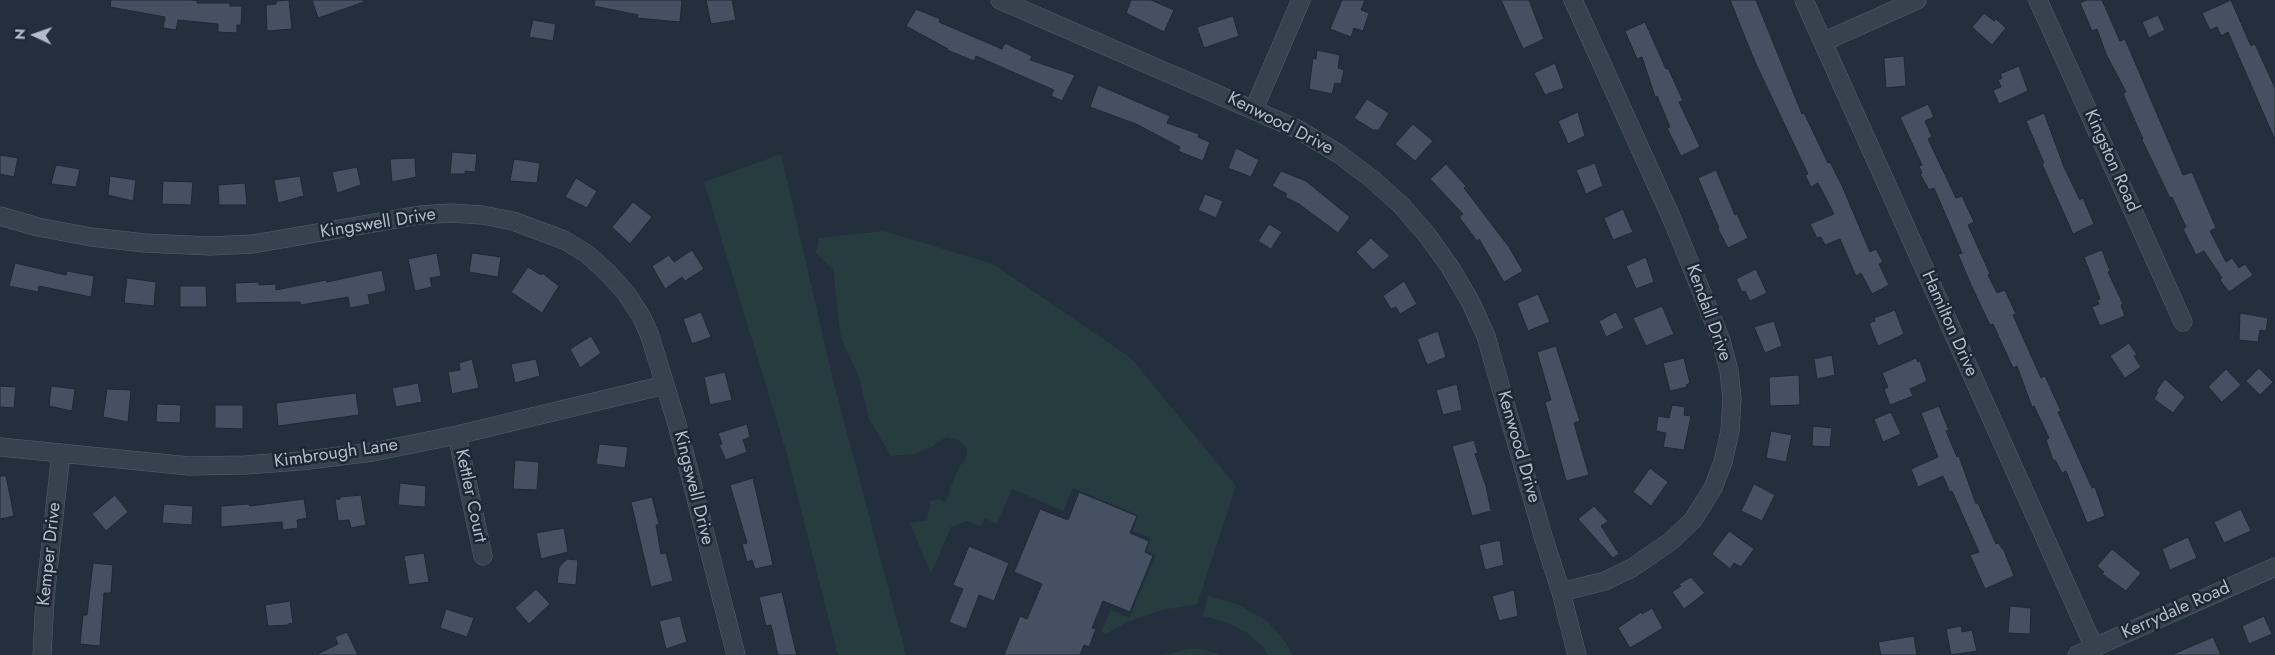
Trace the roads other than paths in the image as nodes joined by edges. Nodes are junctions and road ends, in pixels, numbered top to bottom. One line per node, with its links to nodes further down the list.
1 (1000, 0): 8 (street, Kenwood Drive)
2 (1301, 0): 8 (street)
3 (1572, 0): 17 (street, Kendall Drive)
4 (1804, 0): 7 (street, Hamilton Drive)
5 (1917, 0): 7 (street)
6 (2038, 0): 10 (street, Kingston Road)
7 (1823, 42): 18 (street, Hamilton Drive)
8 (1254, 109): 17 (street, Kenwood Drive)
9 (0, 216): 11 (street, Kingswell Drive)
10 (2183, 322)
11 (665, 385): 12 (street, Kimbrough Lane); 20 (street, Kingswell Drive)
12 (457, 435): 14 (street, Kimbrough Lane); 15 (street, Kettler Court)
13 (0, 447): 14 (street, Kimbrough Lane)
14 (61, 453): 19 (street, Kemper Drive)
15 (483, 556)
16 (2275, 567): 18 (street, Kerrydale Road)
17 (1561, 592): 21 (street, Kenwood Drive)
18 (2094, 648): 22 (street, Kerrydale Road)
19 (42, 655)
20 (736, 655)
21 (1577, 655)
22 (2077, 655)

